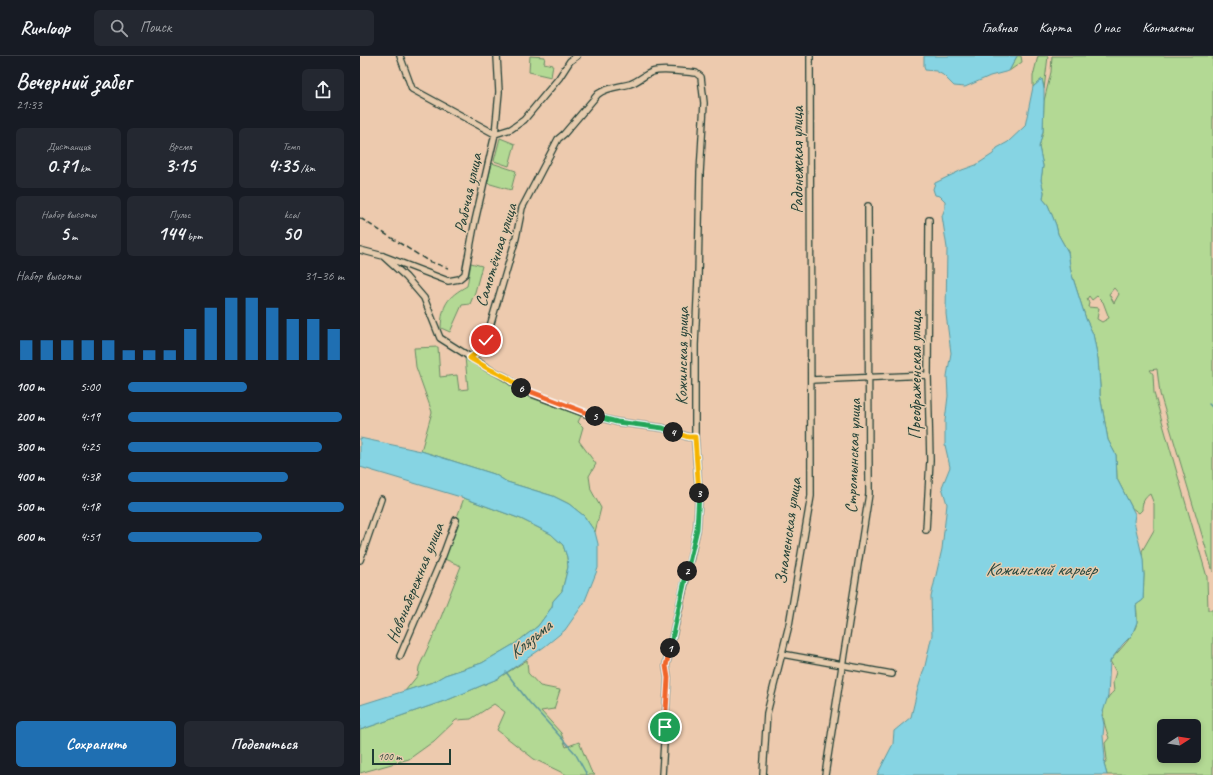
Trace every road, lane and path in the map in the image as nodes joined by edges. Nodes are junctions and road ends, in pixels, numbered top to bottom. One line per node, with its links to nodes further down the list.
1 (400, 56): 6 (street, Рабочая улица)
2 (497, 56): 6 (street)
3 (577, 56): 6 (street)
4 (810, 56): 11 (street, Радонежская улица)
5 (701, 77): 12 (street, Самотёчная улица); 16 (street, Кожинская улица)
6 (495, 134): 10 (street, Рабочая улица)
7 (868, 206): 14 (street, Стромынская улица)
8 (929, 220): 13 (street, Преображенская улица)
9 (360, 250): 10 (street, Рабочая улица)
10 (383, 256): 12 (street)
11 (811, 263): 15 (street, Знаменская улица)
12 (470, 358): 16 (street)
13 (928, 375): 14 (street); 19 (street, Преображенская улица)
14 (869, 378): 15 (street); 23 (street, Стромынская улица)
15 (811, 380): 21 (street, Знаменская улица)
16 (695, 437): 25 (street, Кожинская улица)
17 (380, 499): 20 (street)
18 (456, 520): 22 (street, Новонабережная улица)
19 (926, 530)
20 (360, 560)
21 (782, 654): 23 (street); 26 (street, Знаменская улица)
22 (400, 656)
23 (842, 665): 24 (street); 27 (street, Стромынская улица)
24 (892, 674)
25 (662, 775)
26 (763, 775)
27 (825, 775)

